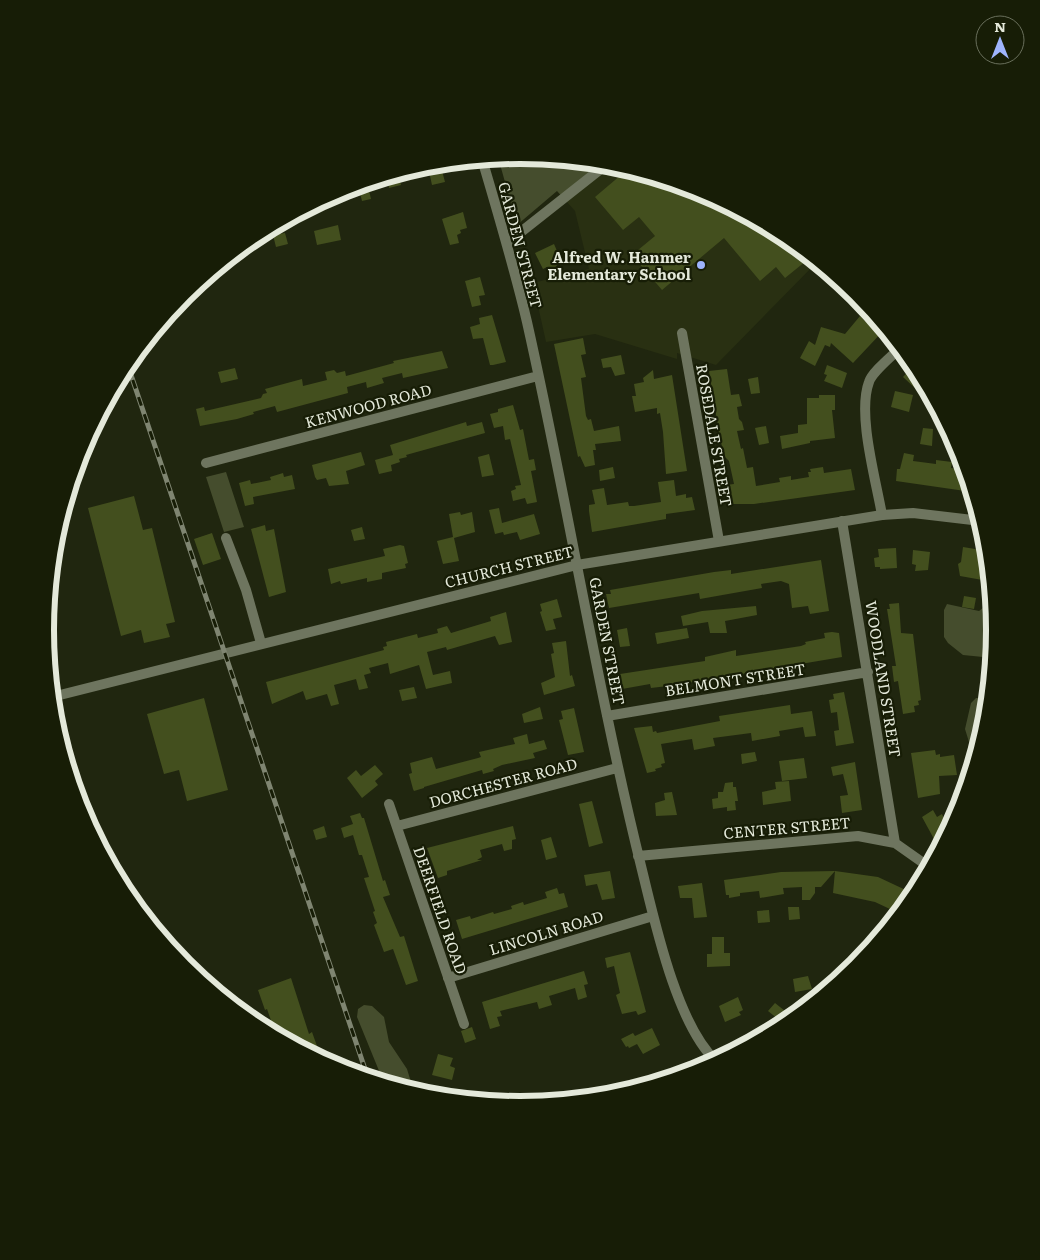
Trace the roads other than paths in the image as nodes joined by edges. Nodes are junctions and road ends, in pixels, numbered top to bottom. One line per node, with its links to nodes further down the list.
1 (484, 166): 3 (street, GARDEN STREET)
2 (598, 171): 3 (street)
3 (507, 244): 6 (street, GARDEN STREET)
4 (682, 334): 12 (street, ROSEDALE STREET)
5 (895, 353): 8 (street)
6 (538, 376): 7 (street, KENWOOD ROAD); 13 (street, GARDEN STREET)
7 (206, 463)
8 (882, 515): 9 (street, CHURCH STREET); 10 (street, CHURCH STREET)
9 (973, 520)
10 (842, 521): 12 (street, CHURCH STREET); 15 (street, WOODLAND STREET)
11 (226, 538): 14 (street)
12 (719, 541): 13 (street, CHURCH STREET)
13 (577, 565): 14 (street, CHURCH STREET); 17 (street, GARDEN STREET)
14 (261, 643): 16 (street, CHURCH STREET)
15 (868, 672): 17 (street, BELMONT STREET); 21 (street, WOODLAND STREET)
16 (59, 695)
17 (607, 716): 18 (street, GARDEN STREET)
18 (617, 768): 20 (street, DORCHESTER ROAD); 22 (street, GARDEN STREET)
19 (389, 804): 20 (street, DEERFIELD ROAD)
20 (397, 826): 25 (street, DEERFIELD ROAD)
21 (895, 843): 22 (street, CENTER STREET); 23 (street, CENTER STREET)
22 (638, 856): 24 (street, GARDEN STREET)
23 (924, 863)
24 (653, 916): 25 (street, LINCOLN ROAD); 27 (street, GARDEN STREET)
25 (448, 978): 26 (street, DEERFIELD ROAD)
26 (464, 1024)
27 (711, 1055)

